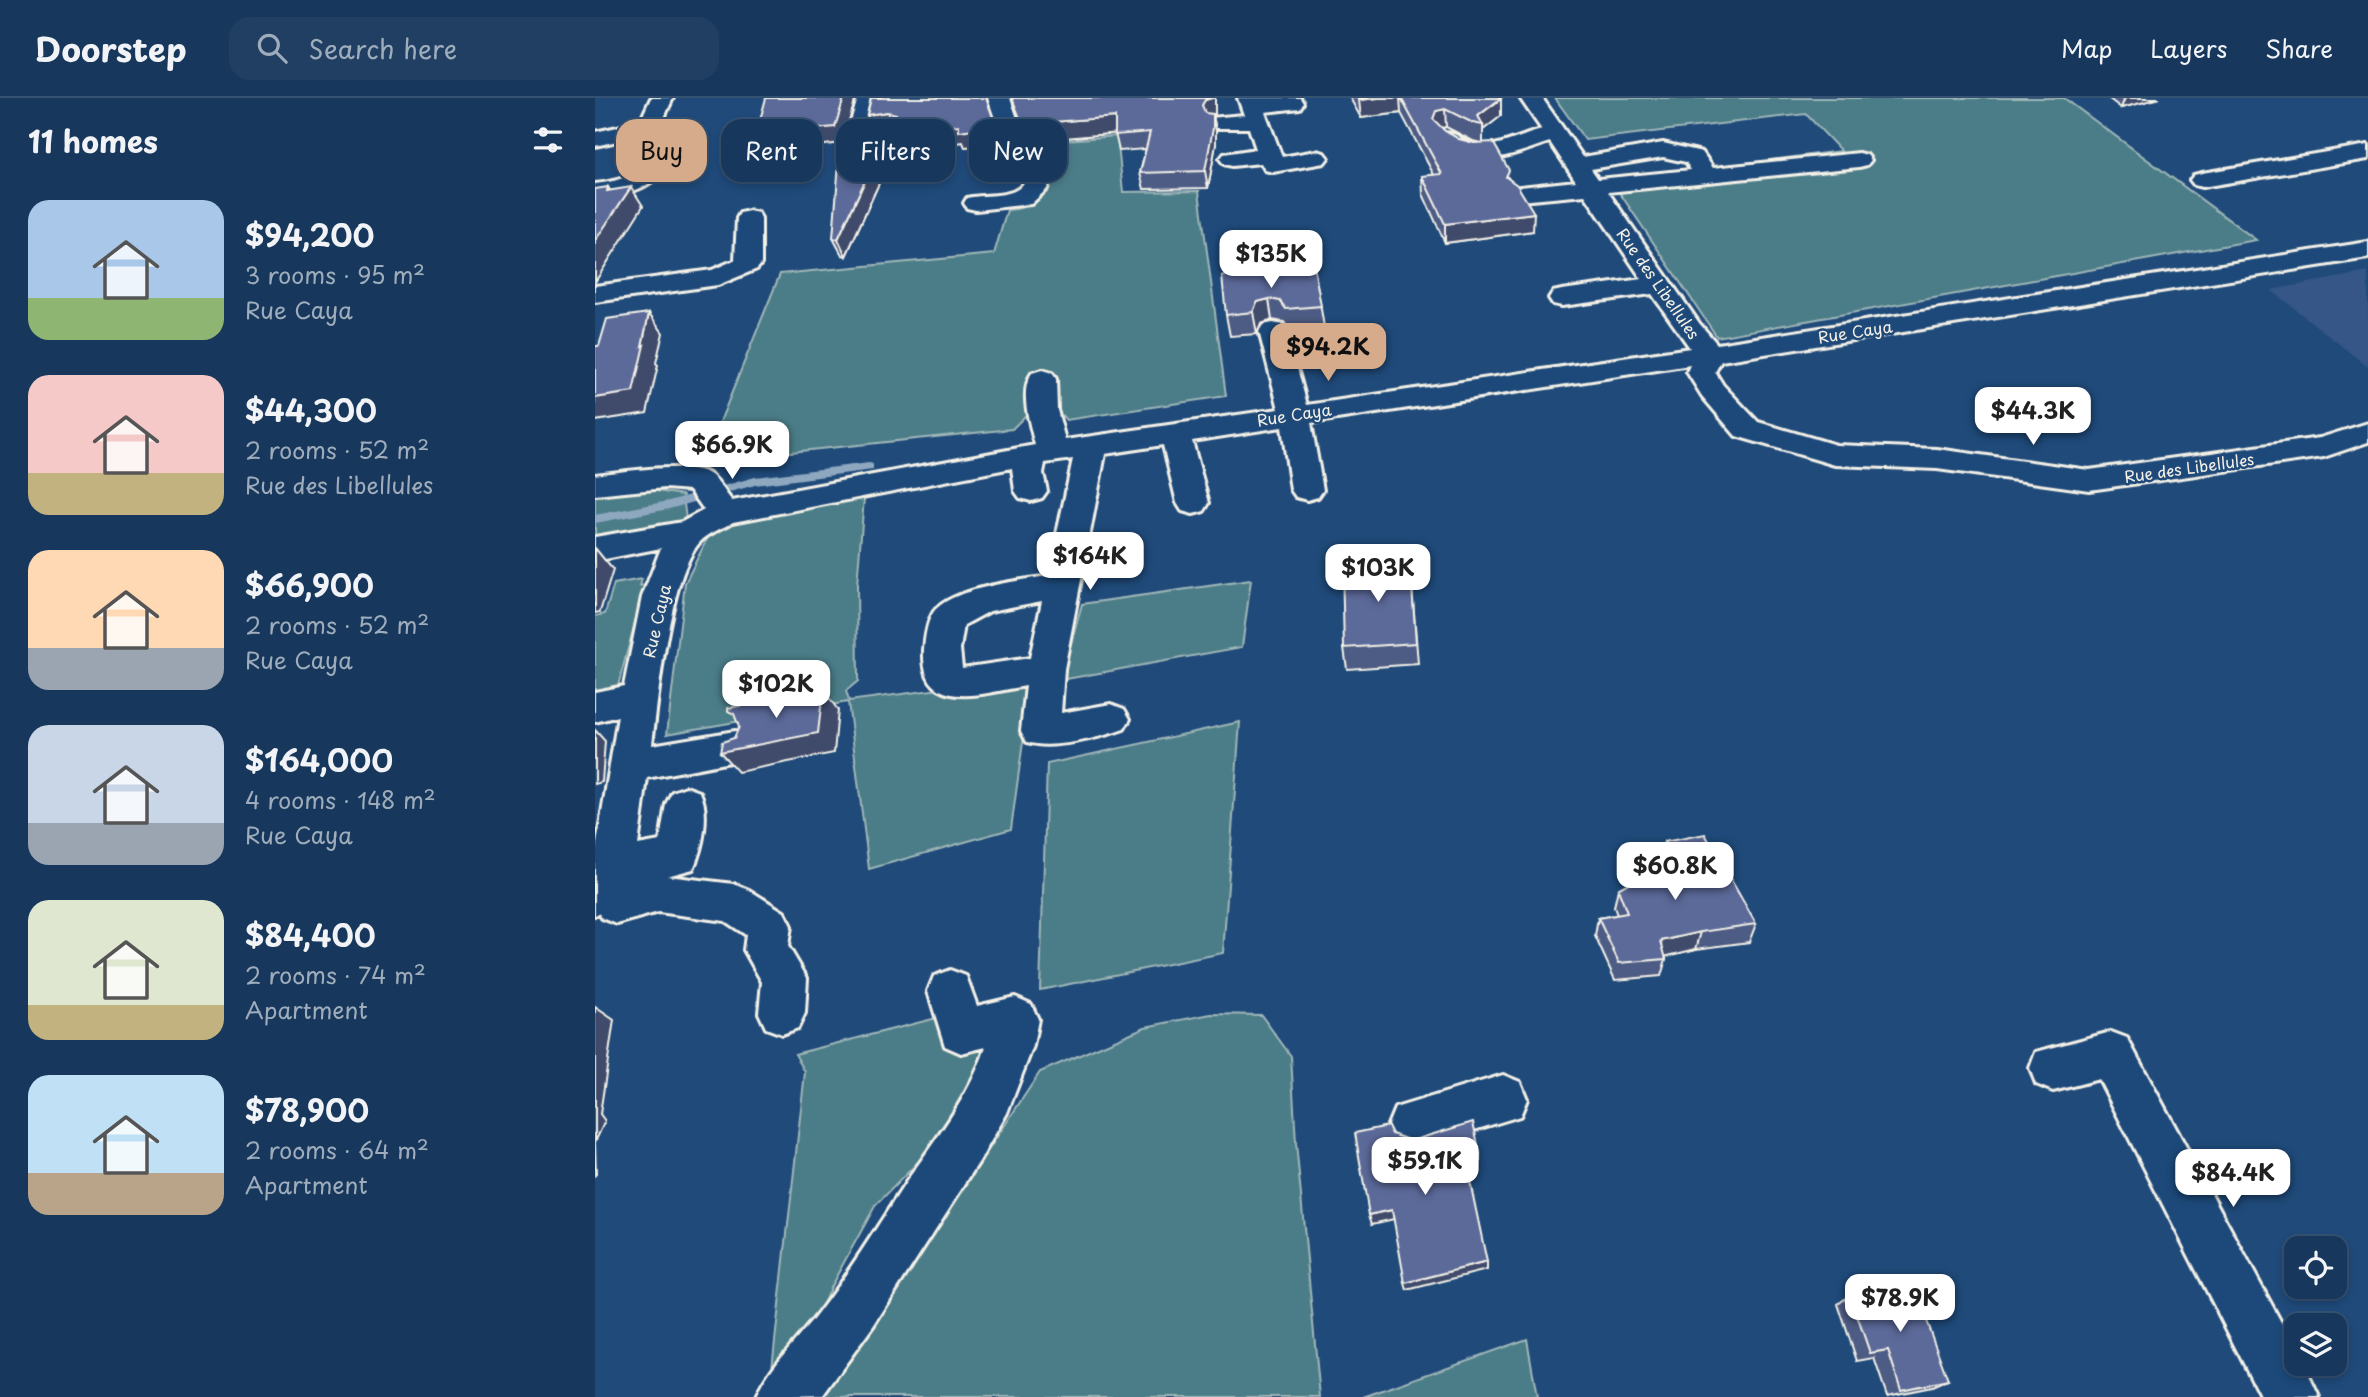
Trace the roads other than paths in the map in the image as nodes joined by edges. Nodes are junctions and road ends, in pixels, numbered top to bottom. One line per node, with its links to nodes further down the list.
1 (662, 98): 7 (street)
2 (869, 98): 8 (street)
3 (999, 98): 9 (street)
4 (1531, 98): 11 (street, Rue des Libellules)
5 (1292, 103): 6 (street)
6 (1247, 105): 10 (street); 16 (street)
7 (654, 119)
8 (863, 119)
9 (1006, 119)
10 (1218, 123)
11 (1555, 134): 13 (street); 20 (street, Rue des Libellules)
12 (616, 135): 14 (street)
13 (1447, 135)
14 (595, 139)
15 (2368, 152): 22 (street)
16 (1270, 157): 17 (street); 18 (street)
17 (1316, 158)
18 (1232, 159)
19 (1859, 160): 21 (street)
20 (1576, 165): 21 (street); 25 (street, Rue des Libellules)
21 (1707, 176): 25 (street)
22 (2202, 180)
23 (628, 182): 26 (street)
24 (1034, 182): 28 (street)
25 (1592, 187): 27 (street); 31 (street, Rue des Libellules)
26 (595, 191)
27 (1520, 194)
28 (976, 203)
29 (749, 218): 32 (street)
30 (2368, 250): 35 (street, Rue Caya)
31 (1658, 285): 33 (street); 35 (street, Rue des Libellules)
32 (595, 294)
33 (1562, 298)
34 (1273, 331): 37 (street)
35 (1710, 354): 37 (street, Rue Caya); 39 (street, Rue des Libellules)
36 (1042, 379): 41 (street)
37 (1295, 414): 38 (street, Rue Caya); 44 (street)
38 (1175, 432): 40 (street, Rue Caya); 45 (street)
39 (2368, 432)
40 (1091, 445): 41 (street, Rue Caya); 49 (street)
41 (1042, 453): 43 (street); 46 (street, Rue Caya)
42 (595, 485): 46 (street)
43 (1031, 491)
44 (1307, 491)
45 (1193, 503)
46 (724, 513): 47 (street, Rue Caya)
47 (690, 532): 48 (street); 51 (street, Rue Caya)
48 (595, 549)
49 (1063, 585): 50 (street); 50 (street)
50 (1046, 670): 53 (street)
51 (640, 697): 52 (street); 55 (street, Rue Caya)
52 (595, 707)
53 (1111, 719)
54 (735, 746): 55 (street)
55 (630, 765): 57 (street, Rue Caya)
56 (686, 804): 58 (street)
57 (609, 818): 58 (street, Rue Caya)
58 (607, 882): 60 (street)
59 (950, 991): 64 (street)
60 (782, 1013)
61 (2053, 1068): 65 (street)
62 (1503, 1099): 63 (street)
63 (1412, 1125)
64 (783, 1397)
65 (2291, 1397)

